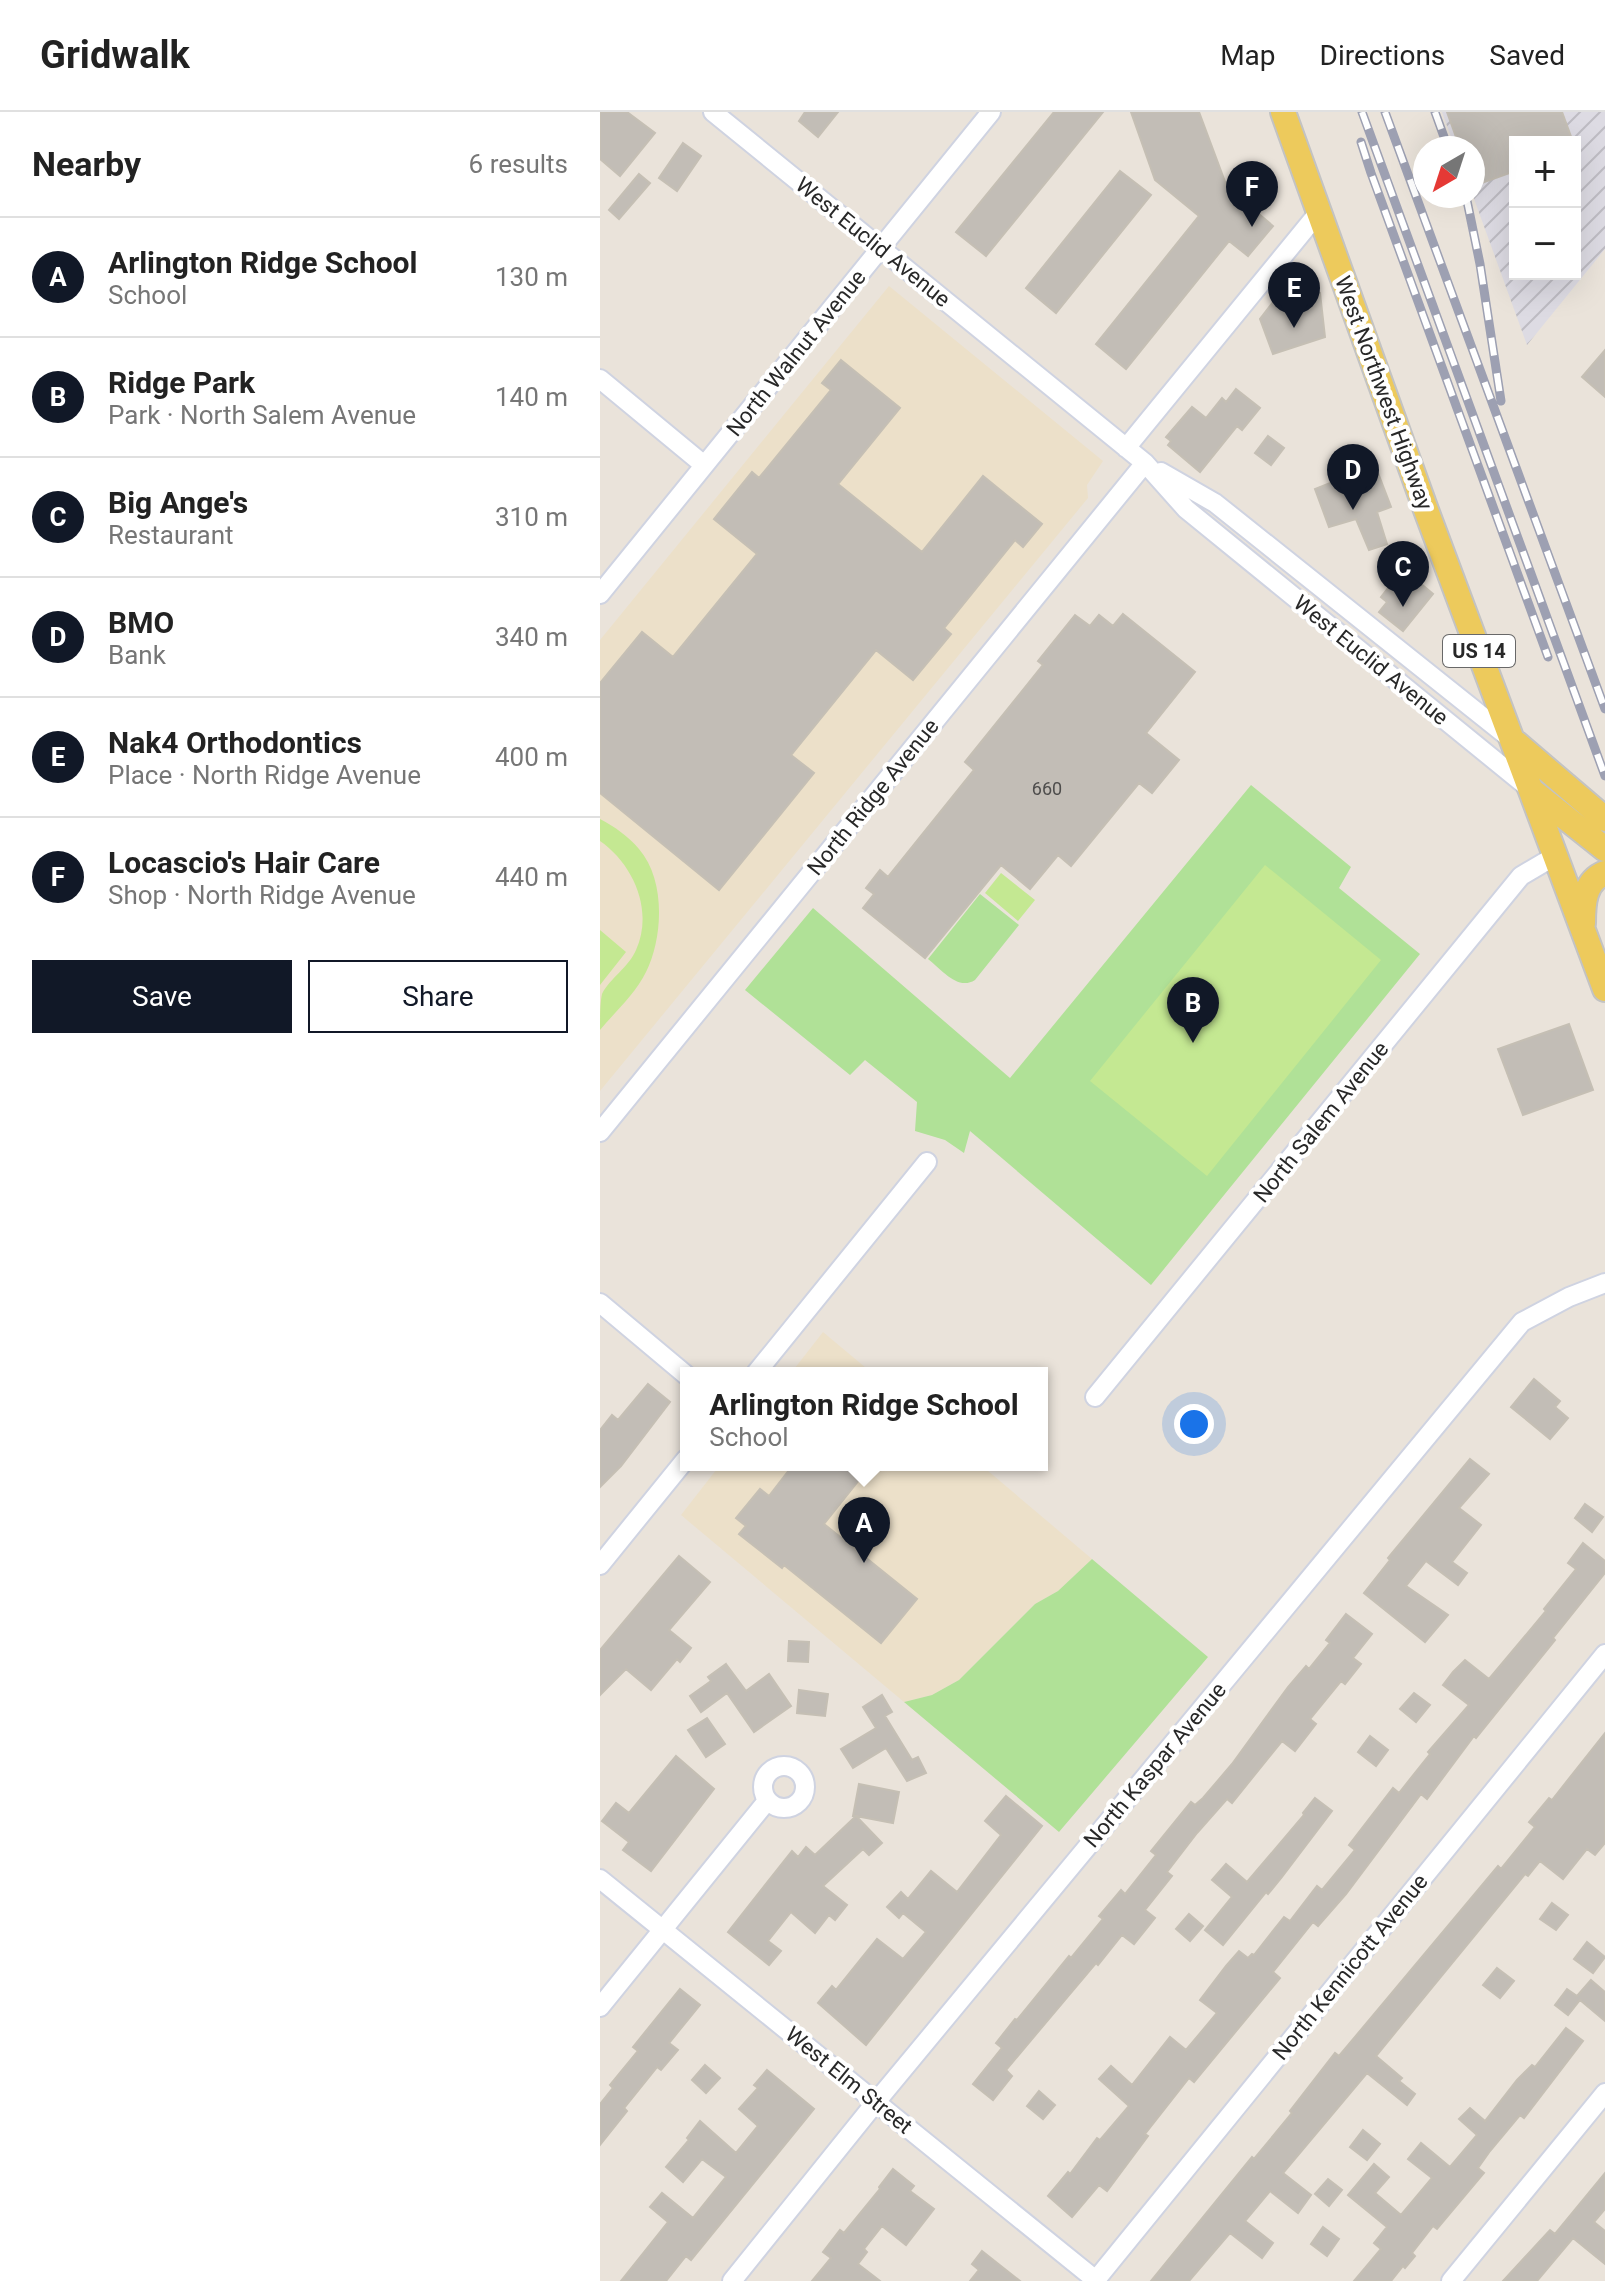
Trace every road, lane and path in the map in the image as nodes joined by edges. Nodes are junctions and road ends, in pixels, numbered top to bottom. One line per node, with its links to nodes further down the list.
1 (713, 112): 5 (street, West Euclid Avenue)
2 (991, 112): 5 (street, North Walnut Avenue)
3 (1283, 112): 4 (main road, West Northwest Highway / US 14)
4 (1319, 212): 7 (street); 11 (main road, West Northwest Highway / US 14)
5 (882, 250): 7 (street, West Euclid Avenue); 9 (street, North Walnut Avenue)
6 (600, 379): 9 (street)
7 (1126, 448): 8 (street, West Euclid Avenue)
8 (1145, 463): 11 (street, West Euclid Avenue); 12 (street, West Euclid Avenue); 19 (street, North Ridge Avenue)
9 (704, 465): 10 (street, North Walnut Avenue)
10 (600, 594)
11 (1512, 740): 12 (main road, West Northwest Highway / US 14); 13 (main road, West Euclid Avenue)
12 (1532, 791): 14 (main road, West Euclid Avenue); 15 (main road, West Northwest Highway / US 14)
13 (1605, 819)
14 (1605, 849)
15 (1555, 856): 17 (main road, West Northwest Highway / US 14); 25 (street, North Salem Avenue)
16 (1605, 873): 17 (main road)
17 (1583, 930): 18 (main road, West Northwest Highway / US 14)
18 (1605, 989)
19 (600, 1132)
20 (927, 1162): 23 (street)
21 (1605, 1283): 34 (street, North Kaspar Avenue)
22 (600, 1303): 24 (street)
23 (761, 1367)
24 (680, 1370)
25 (1095, 1397)
26 (680, 1466): 27 (street)
27 (600, 1565)
28 (1605, 1654): 36 (street, North Kennicott Avenue)
29 (767, 1801): 31 (street)
30 (600, 1879): 31 (street, West Elm Street)
31 (663, 1929): 32 (street); 34 (street, West Elm Street)
32 (600, 2007)
33 (1605, 2093): 37 (street)
34 (876, 2102): 35 (street, North Kaspar Avenue); 36 (street, West Elm Street)
35 (732, 2281)
36 (1096, 2281)
37 (1451, 2281)

